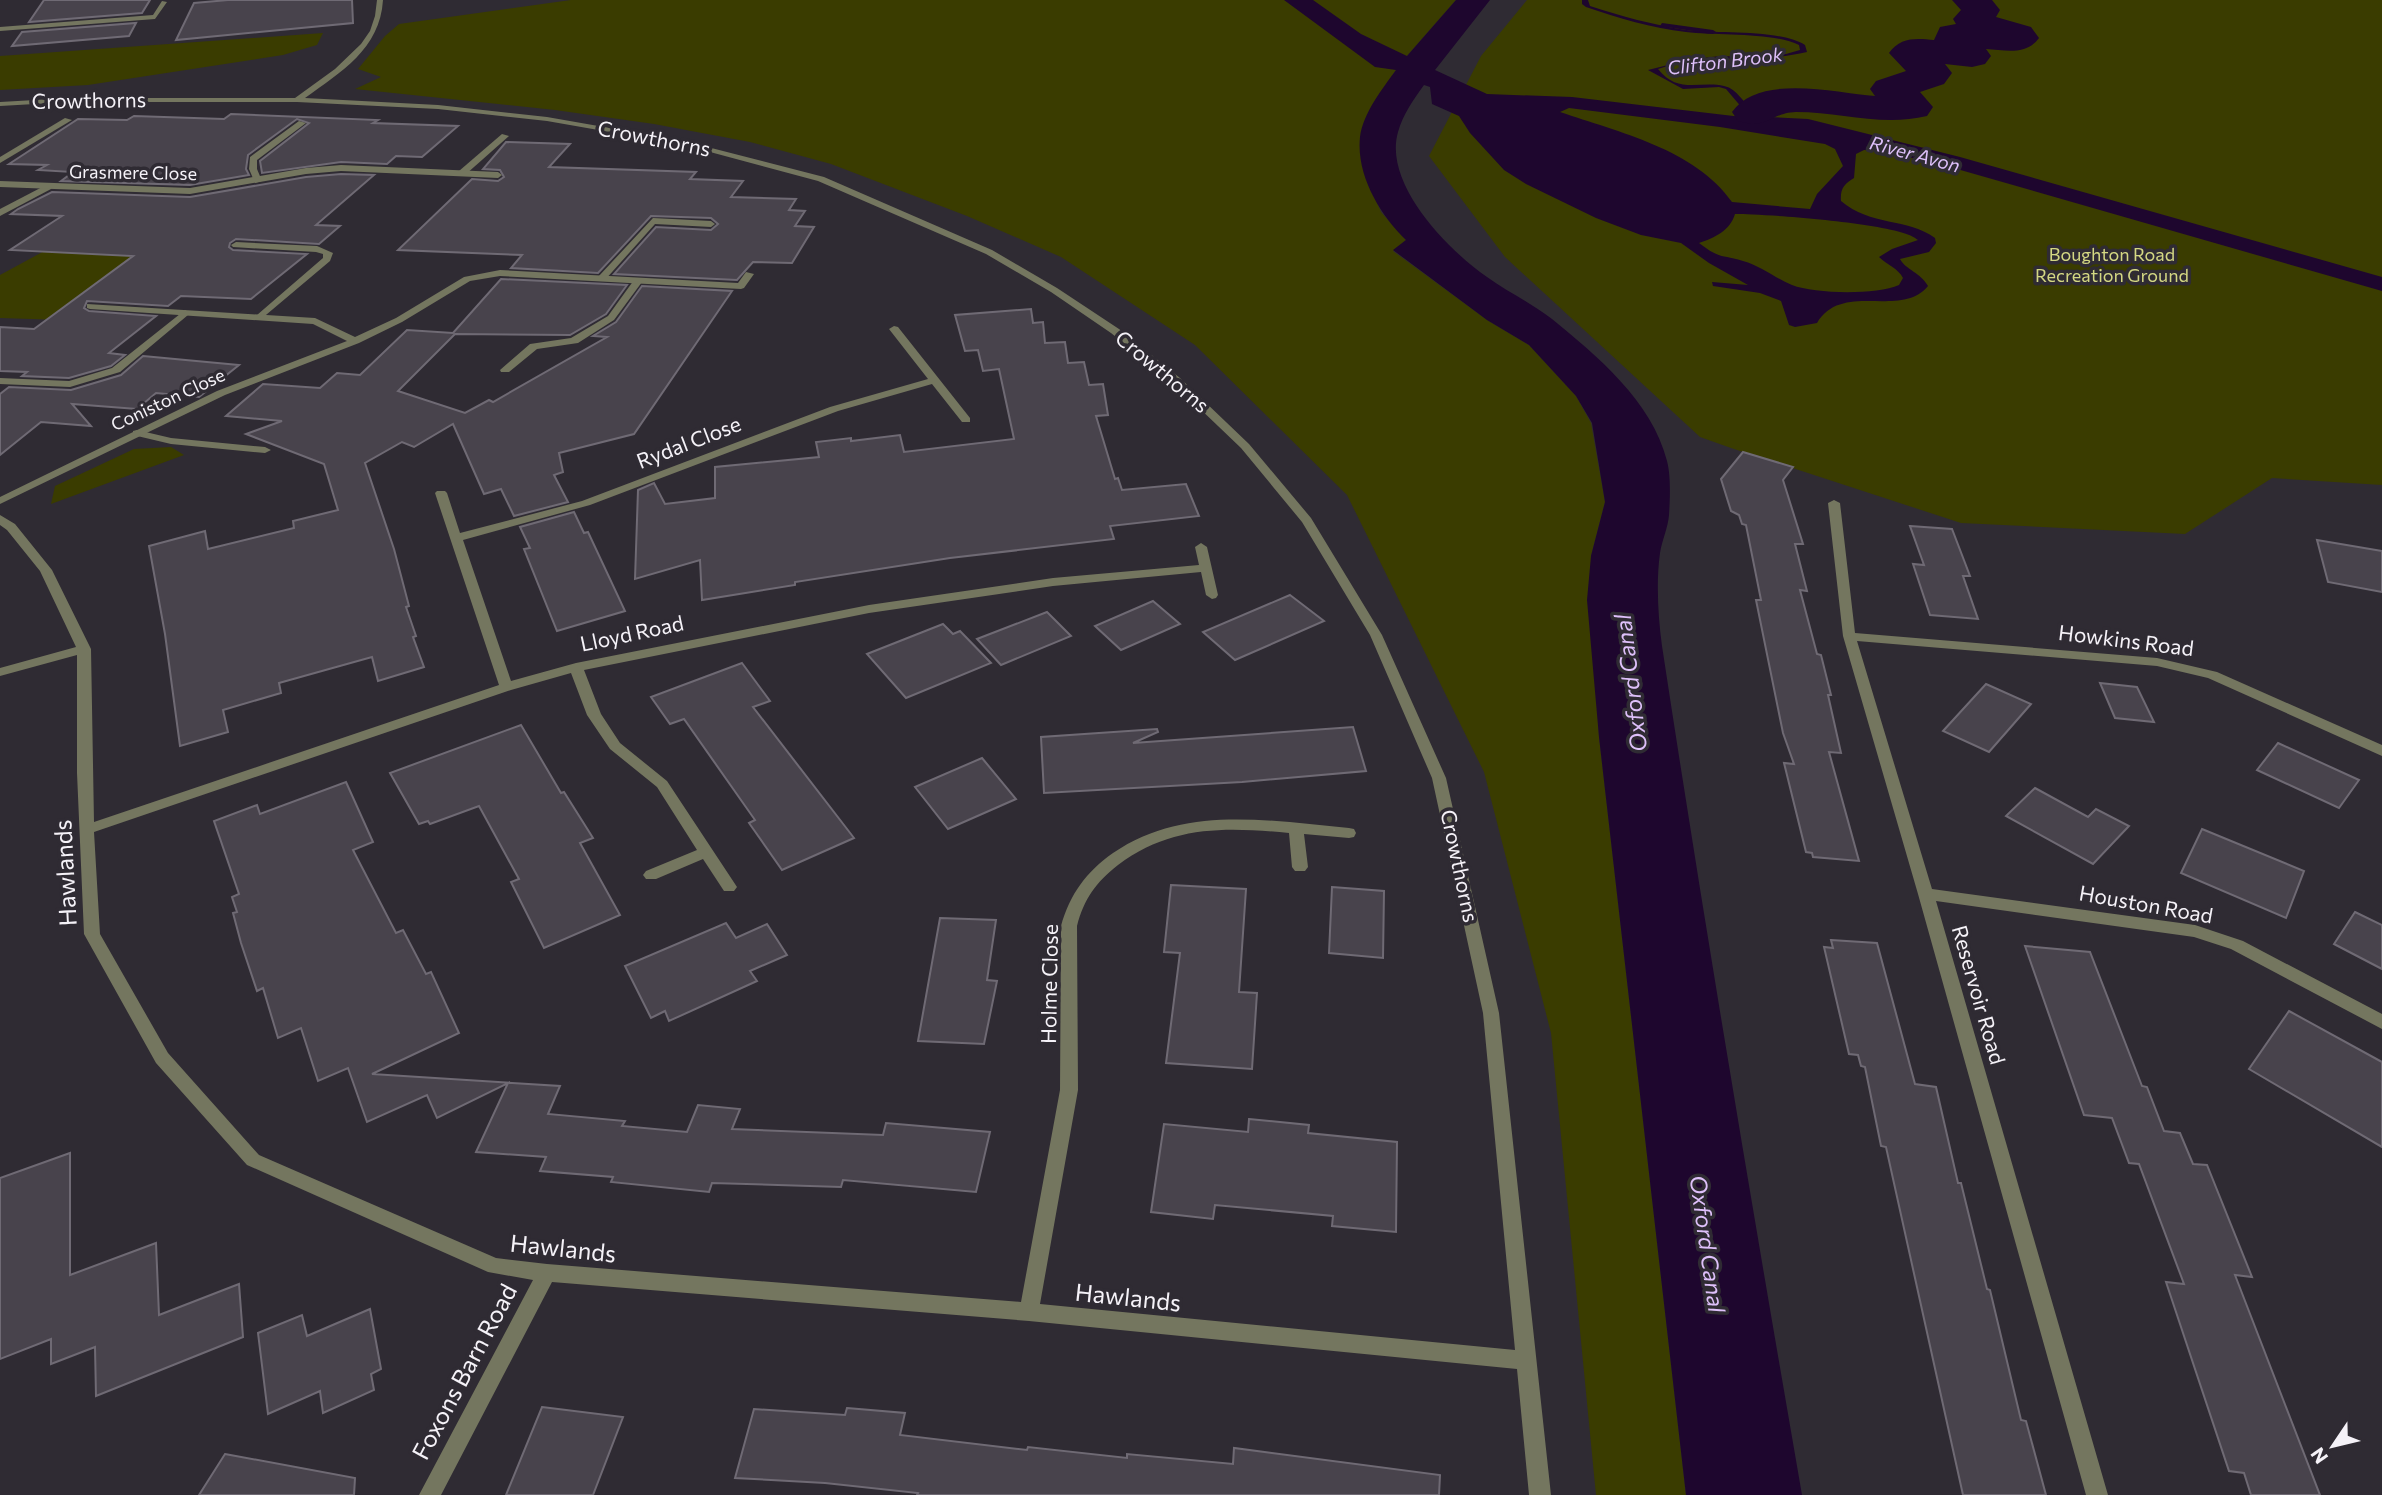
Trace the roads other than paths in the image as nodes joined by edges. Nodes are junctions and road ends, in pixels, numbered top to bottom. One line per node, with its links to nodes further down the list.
1 (380, 0): 4 (street)
2 (164, 2): 3 (street)
3 (0, 29)
4 (297, 100): 5 (street, Crowthorns); 57 (street, Crowthorns)
5 (0, 104)
6 (68, 120): 9 (street)
7 (302, 123): 12 (street)
8 (505, 136): 10 (street)
9 (0, 161)
10 (462, 173): 11 (street, Grasmere Close); 12 (street, Grasmere Close)
11 (498, 175)
12 (258, 181): 14 (street, Grasmere Close)
13 (0, 184): 14 (street, Grasmere Close)
14 (48, 187): 15 (street, Grasmere Close)
15 (0, 213)
16 (711, 224): 19 (street)
17 (236, 245): 23 (street)
18 (749, 274): 20 (street, Coniston Close)
19 (600, 279): 20 (street, Coniston Close); 25 (street, Coniston Close)
20 (637, 282): 26 (street)
21 (90, 306): 22 (street)
22 (185, 313): 23 (street); 28 (street)
23 (260, 317): 25 (street)
24 (894, 329): 27 (street)
25 (355, 341): 30 (street, Coniston Close)
26 (505, 370)
27 (934, 380): 29 (street); 36 (street, Rydal Close)
28 (0, 381)
29 (966, 420)
30 (137, 433): 31 (street); 33 (street, Coniston Close)
31 (265, 450)
32 (441, 493): 36 (street)
33 (0, 501)
34 (1834, 503): 40 (street, Reservoir Road)
35 (0, 519): 41 (street, Hawlands)
36 (456, 538): 44 (street)
37 (1200, 547): 38 (street)
38 (1206, 568): 39 (street); 42 (street, Lloyd Road)
39 (1212, 595)
40 (1849, 636): 45 (street, Howkins Road); 53 (street, Reservoir Road)
41 (84, 649): 43 (street); 47 (street, Hawlands)
42 (576, 667): 44 (street, Lloyd Road); 49 (street)
43 (0, 672)
44 (506, 687): 47 (street, Lloyd Road)
45 (2382, 751)
46 (1296, 829): 48 (street, Holme Close); 50 (street); 56 (street, Holme Close)
47 (88, 830): 55 (street, Hawlands)
48 (1349, 833)
49 (706, 852): 51 (street); 52 (street)
50 (1300, 867)
51 (651, 875)
52 (729, 887)
53 (1926, 894): 54 (street, Houston Road); 60 (street, Reservoir Road)
54 (2382, 1022)
55 (547, 1273): 56 (street, Hawlands); 58 (street, Foxons Barn Road)
56 (1029, 1312): 57 (street, Hawlands)
57 (1525, 1360): 59 (street, Crowthorns)
58 (430, 1495)
59 (1539, 1495)
60 (2096, 1495)

